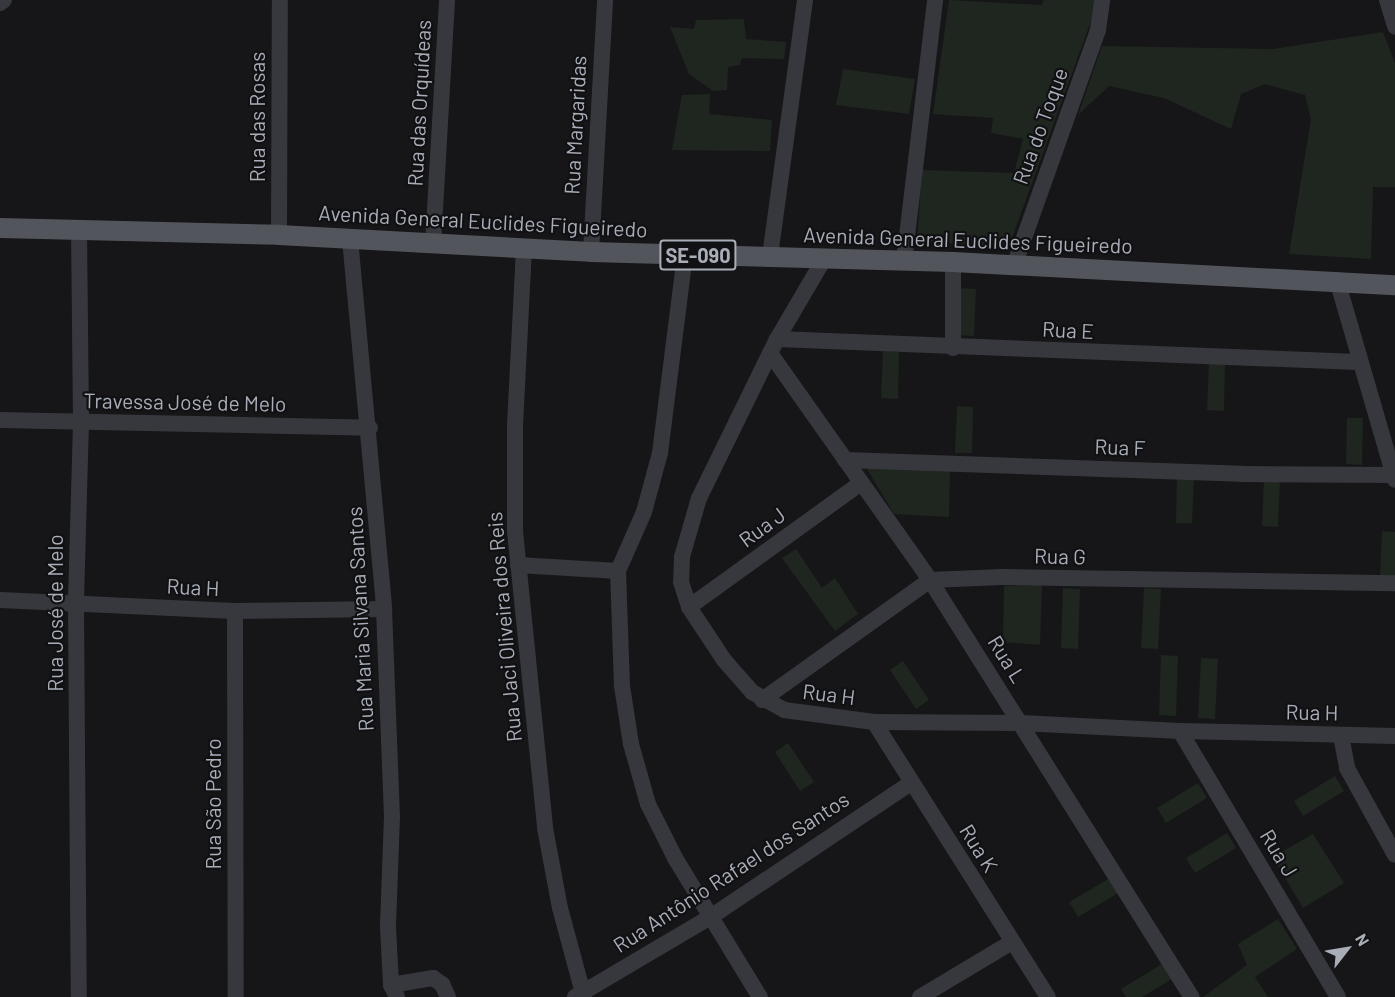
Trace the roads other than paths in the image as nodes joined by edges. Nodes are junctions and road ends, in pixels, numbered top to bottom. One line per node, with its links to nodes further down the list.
1 (4, 0): 9 (street)
2 (280, 0): 13 (street, Rua das Rosas)
3 (447, 0): 15 (street, Rua das Orquídeas)
4 (605, 0): 17 (street, Rua Margaridas)
5 (805, 0): 19 (street)
6 (935, 0): 21 (street)
7 (1102, 0): 23 (street, Rua do Toque)
8 (1387, 0): 10 (street)
9 (0, 3)
10 (1395, 27)
11 (0, 228): 12 (main road, Avenida General Euclides Figueiredo / SE-090)
12 (79, 230): 13 (main road, Avenida General Euclides Figueiredo / SE-090); 30 (street, Rua José de Melo)
13 (279, 235): 14 (main road, Avenida General Euclides Figueiredo / SE-090)
14 (350, 239): 15 (main road, Avenida General Euclides Figueiredo / SE-090); 31 (street, Rua Maria Silvana Santos)
15 (433, 244): 16 (main road, Avenida General Euclides Figueiredo / SE-090)
16 (524, 248): 17 (main road, Avenida General Euclides Figueiredo / SE-090); 35 (street, Rua Jaci Oliveira dos Reis)
17 (591, 252): 18 (main road, Avenida General Euclides Figueiredo / SE-090)
18 (685, 255): 19 (main road, Avenida General Euclides Figueiredo / SE-090); 36 (street)
19 (770, 256): 20 (main road, Avenida General Euclides Figueiredo / SE-090)
20 (824, 259): 21 (main road, Avenida General Euclides Figueiredo / SE-090); 26 (street, Rua H)
21 (904, 261): 22 (main road, Avenida General Euclides Figueiredo / SE-090)
22 (954, 262): 23 (main road, Avenida General Euclides Figueiredo / SE-090); 27 (street)
23 (1014, 266): 24 (main road, Avenida General Euclides Figueiredo / SE-090)
24 (1337, 280): 25 (main road, Avenida General Euclides Figueiredo / SE-090); 28 (street)
25 (1395, 285)
26 (773, 346): 27 (street, Rua E); 32 (street, Rua L); 41 (street, Rua H)
27 (953, 348): 28 (street, Rua E)
28 (1358, 362): 33 (street)
29 (0, 420): 30 (street, Travessa José de Melo)
30 (81, 422): 31 (street, Travessa José de Melo); 40 (street, Rua José de Melo)
31 (370, 428): 42 (street, Rua Maria Silvana Santos)
32 (845, 460): 33 (street, Rua F); 34 (street, Rua L)
33 (1394, 477)
34 (861, 483): 37 (street, Rua L); 41 (street, Rua J)
35 (519, 566): 36 (street); 55 (street, Rua Jaci Oliveira dos Reis)
36 (618, 571): 52 (street)
37 (930, 580): 38 (street, Rua G); 44 (street); 46 (street, Rua L)
38 (1395, 583)
39 (0, 600): 40 (street, Rua H)
40 (76, 604): 43 (street, Rua H); 56 (street, Rua José de Melo)
41 (689, 607): 44 (street, Rua H)
42 (384, 609): 43 (street, Rua H); 54 (street, Rua Maria Silvana Santos)
43 (235, 611): 57 (street, Rua São Pedro)
44 (762, 700): 45 (street, Rua H)
45 (874, 722): 46 (street, Rua H); 50 (street, Rua K)
46 (1021, 723): 47 (street, Rua H); 62 (street, Rua L)
47 (1180, 731): 48 (street, Rua H); 63 (street, Rua J)
48 (1341, 736): 49 (street, Rua H); 51 (street)
49 (1395, 736)
50 (911, 783): 52 (street, Rua Antônio Rafael dos Santos); 53 (street, Rua K)
51 (1395, 855)
52 (712, 916): 55 (street, Rua Antônio Rafael dos Santos); 59 (street)
53 (1012, 942): 60 (street); 61 (street, Rua K)
54 (394, 991): 58 (street)
55 (580, 996)
56 (79, 997)
57 (236, 997)
58 (448, 997)
59 (760, 997)
60 (920, 997)
61 (1048, 997)
62 (1192, 997)
63 (1338, 997)

